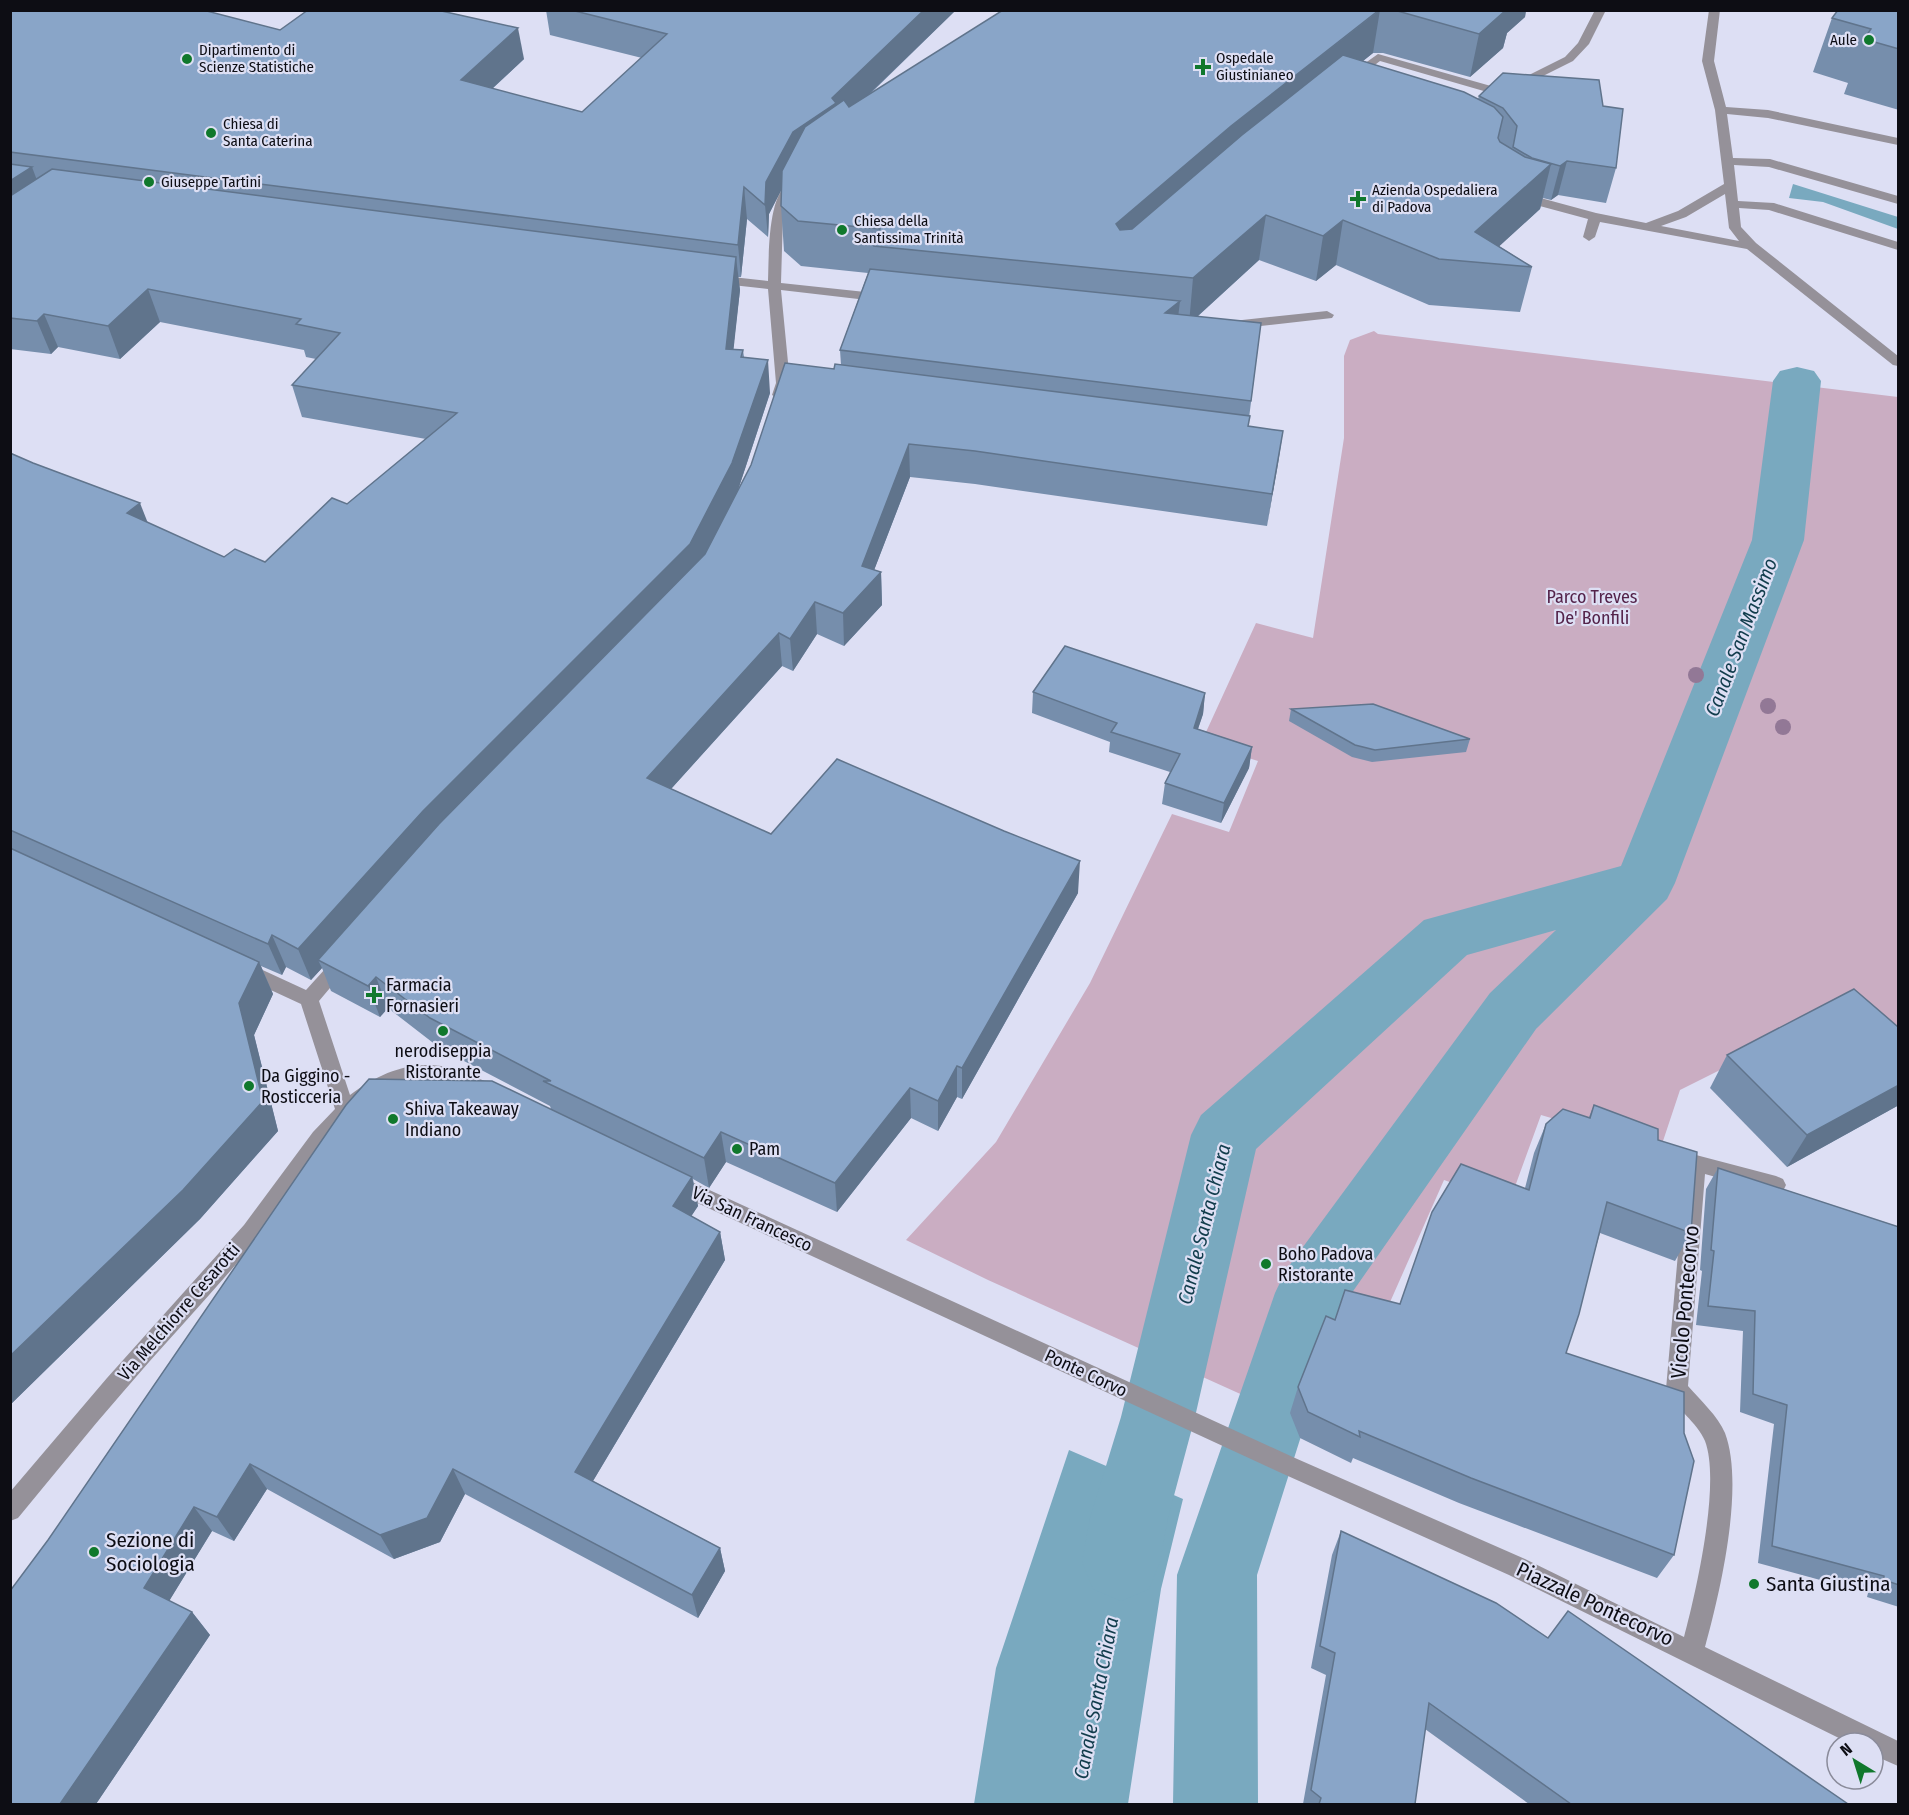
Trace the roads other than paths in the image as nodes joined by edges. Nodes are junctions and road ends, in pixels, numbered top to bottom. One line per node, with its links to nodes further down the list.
1 (1601, 10): 3 (street)
2 (1715, 10): 4 (street)
3 (1343, 85)
4 (1721, 110): 5 (street); 6 (street)
5 (1899, 141)
6 (1726, 161): 8 (street); 10 (street)
7 (796, 177): 18 (street)
8 (1729, 186): 11 (street); 13 (street)
9 (1504, 188): 12 (street)
10 (1899, 200)
11 (1732, 204): 15 (street); 16 (street)
12 (1595, 217): 13 (street); 14 (street)
13 (1646, 228): 15 (street)
14 (1590, 237)
15 (1751, 246): 22 (street)
16 (1899, 246)
17 (705, 278): 18 (street)
18 (774, 287): 19 (street); 23 (street)
19 (892, 299)
20 (1327, 315): 21 (street)
21 (1224, 326)
22 (1899, 362)
23 (773, 414)
24 (353, 951): 26 (street)
25 (233, 964): 26 (street)
26 (309, 999): 28 (street)
27 (508, 1101): 28 (street, Via Melchiorre Cesarotti)
28 (345, 1111): 33 (street, Via Melchiorre Cesarotti)
29 (655, 1174): 31 (street, Via San Francesco)
30 (1776, 1185): 34 (street, Vicolo Pontecorvo)
31 (885, 1281): 32 (street, Ponte Corvo)
32 (1287, 1465): 34 (street, Piazzale Pontecorvo)
33 (10, 1510)
34 (1692, 1651): 35 (street, Piazzale Pontecorvo)
35 (1899, 1754)

